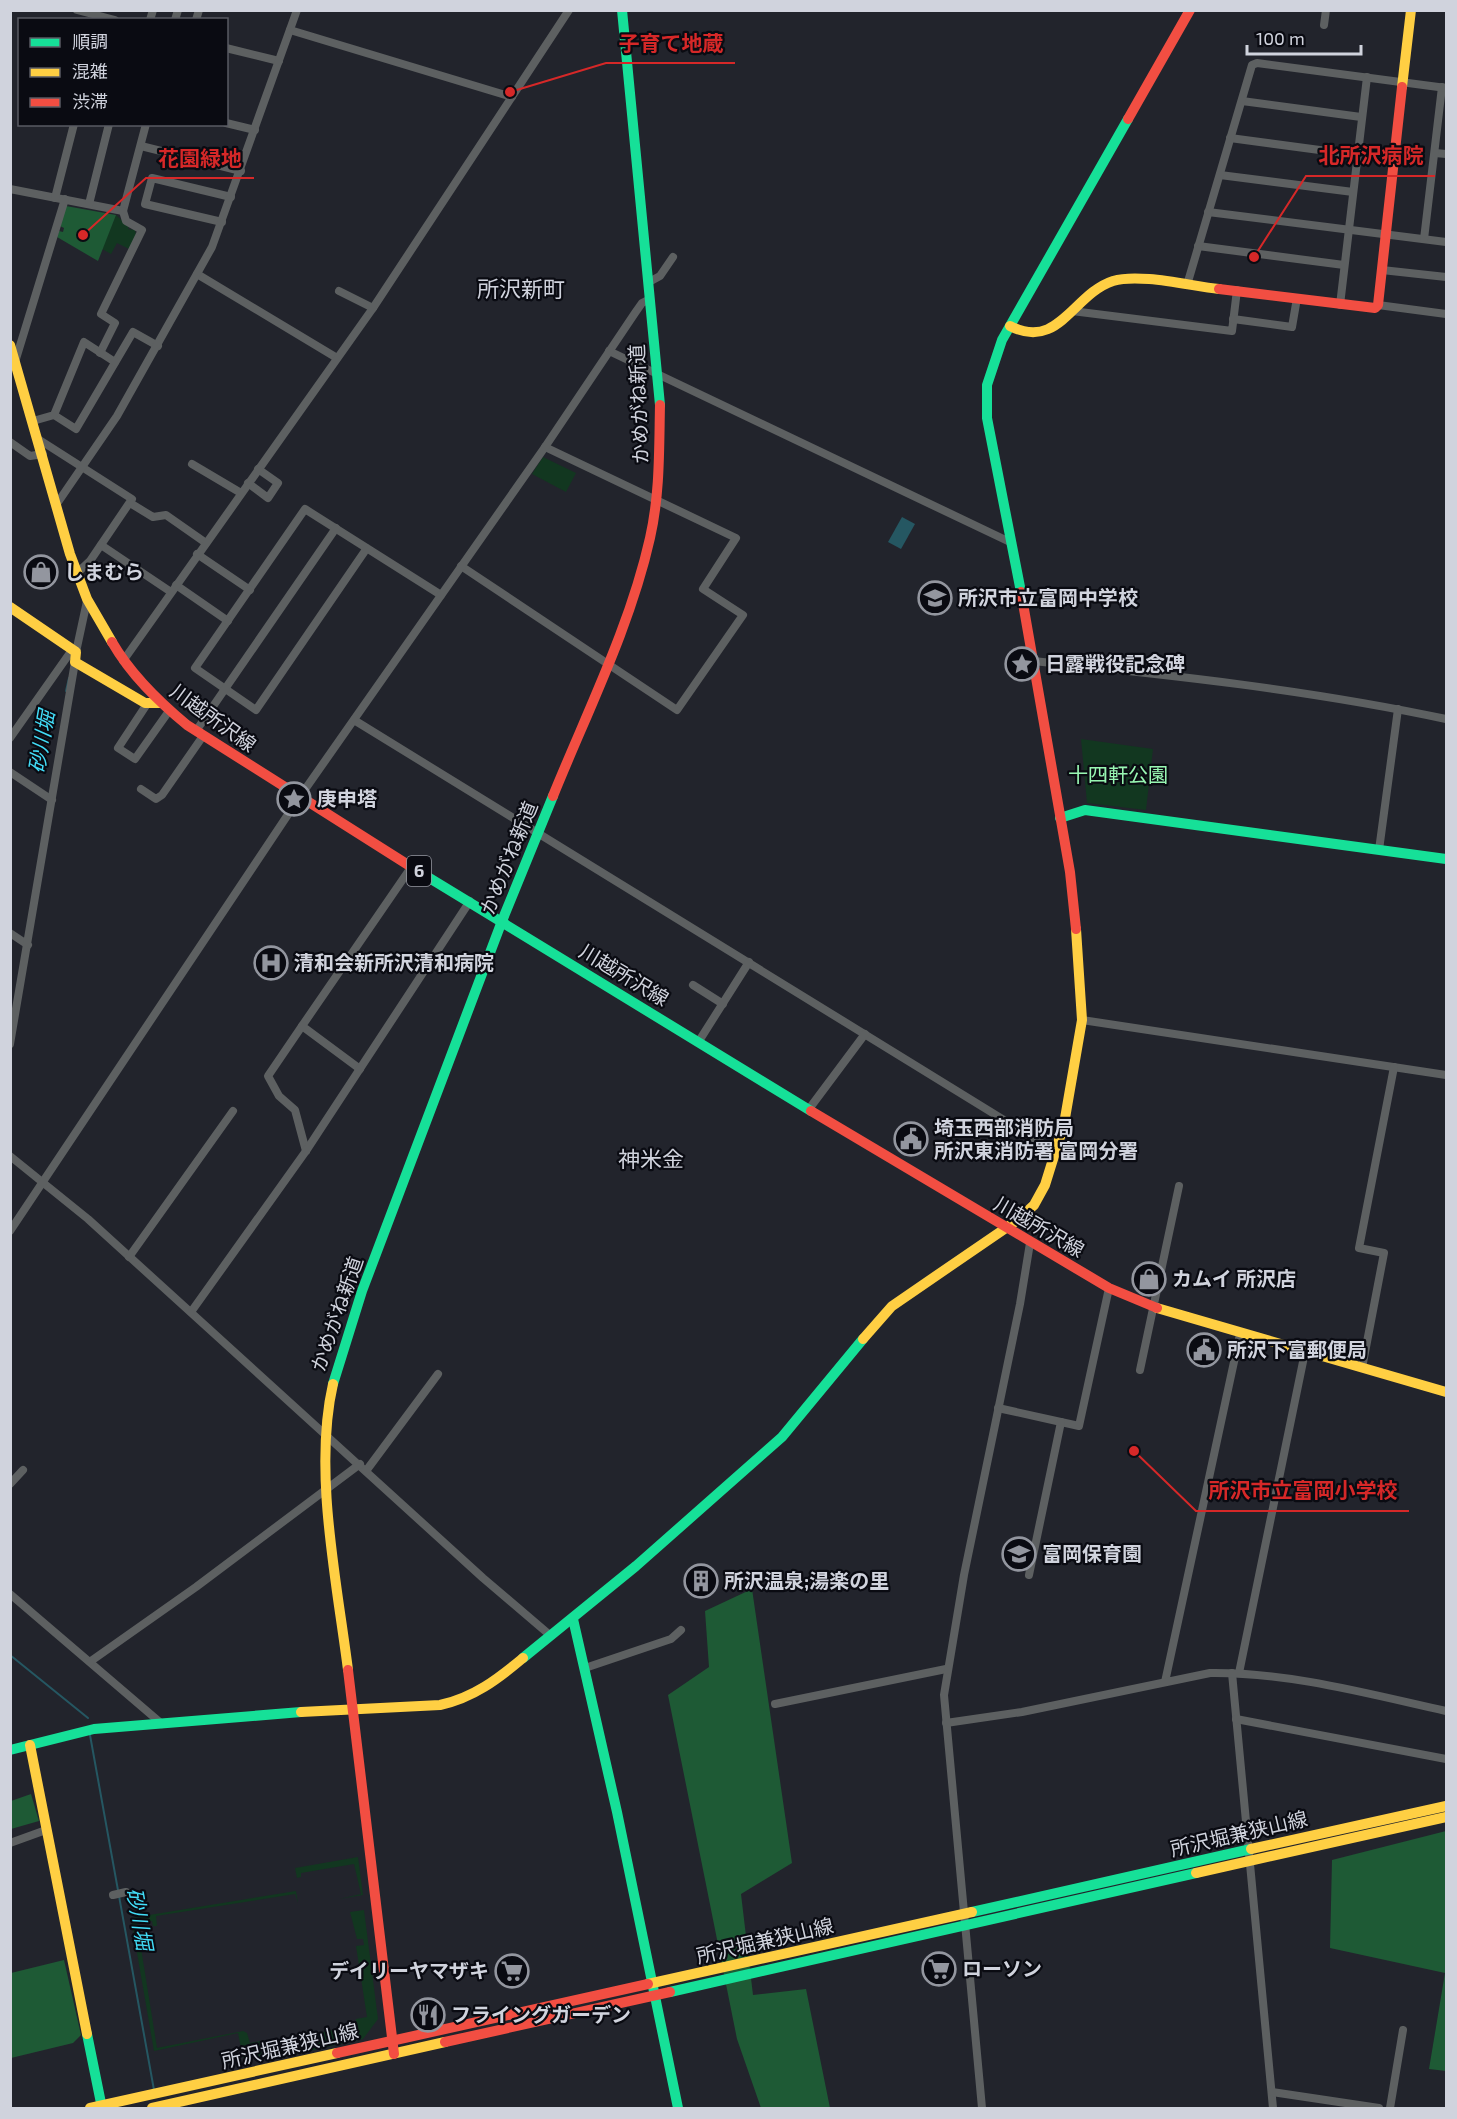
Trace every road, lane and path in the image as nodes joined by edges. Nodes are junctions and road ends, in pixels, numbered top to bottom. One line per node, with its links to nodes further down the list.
1 (297, 10): 10 (street)
2 (569, 10): 16 (street)
3 (622, 10): 50 (street, かめがね新道)
4 (1190, 10): 62 (street)
5 (1326, 10): 9 (street)
6 (1411, 10): 14 (street)
7 (79, 11): 8 (street)
8 (100, 18)
9 (1324, 25)
10 (290, 30): 12 (street); 16 (street)
11 (228, 48): 12 (street)
12 (279, 61): 23 (street)
13 (1367, 77): 14 (street); 17 (street); 18 (street)
14 (1402, 82): 15 (street); 41 (street)
15 (1444, 87): 26 (street)
16 (512, 97): 58 (street)
17 (1242, 101): 18 (street); 24 (street)
18 (1361, 117): 28 (street)
19 (228, 123): 23 (street)
20 (73, 126): 34 (street)
21 (108, 126): 36 (street)
22 (146, 126): 25 (street)
23 (255, 130): 29 (street)
24 (1230, 138): 28 (street); 30 (street)
25 (141, 146): 29 (street); 37 (street)
26 (1435, 153): 27 (street); 42 (street)
27 (1446, 154)
28 (1357, 155): 32 (street)
29 (241, 171): 33 (street)
30 (1220, 175): 32 (street); 38 (street)
31 (10, 189): 34 (street)
32 (1353, 192): 40 (street)
33 (231, 197): 39 (street); 39 (street)
34 (55, 198): 35 (street)
35 (64, 200): 36 (street); 69 (street)
36 (89, 204): 37 (street)
37 (123, 211): 66 (street)
38 (1208, 212): 40 (street); 44 (street)
39 (222, 222): 48 (street)
40 (1347, 230): 41 (street); 46 (street)
41 (1386, 235): 42 (street); 47 (street)
42 (1424, 239): 43 (street)
43 (1446, 242)
44 (1198, 246): 46 (street); 51 (street)
45 (673, 257): 50 (street)
46 (1344, 265): 56 (street)
47 (1382, 270): 49 (street); 57 (street)
48 (198, 274): 64 (street); 67 (street)
49 (1446, 277)
50 (649, 282): 55 (street, かめがね新道)
51 (1187, 285): 52 (street); 59 (street)
52 (1237, 290): 54 (street); 61 (street)
53 (339, 291): 58 (street)
54 (1297, 298): 56 (street); 61 (street)
55 (650, 299): 65 (street); 70 (street, かめがね新道)
56 (1340, 305): 57 (street)
57 (1378, 305): 60 (street)
58 (373, 308): 67 (street)
59 (1072, 310): 61 (street); 62 (street)
60 (1446, 314)
61 (1233, 319)
62 (1010, 326): 87 (street)
63 (10, 345): 69 (street, 川越所沢線 / 6)
64 (158, 346): 68 (street); 78 (street)
65 (609, 351): 70 (street); 75 (street)
66 (100, 353): 68 (street); 71 (street)
67 (337, 358): 79 (street)
68 (115, 362): 71 (street)
69 (13, 364): 72 (street, 川越所沢線 / 6)
70 (659, 376): 82 (street, かめがね新道); 87 (street)
71 (54, 415): 72 (street)
72 (33, 421): 73 (street, 川越所沢線 / 6)
73 (38, 439): 76 (street, 川越所沢線 / 6); 78 (street)
74 (10, 442): 76 (street)
75 (545, 447): 82 (street); 91 (street)
76 (43, 454): 84 (street, 川越所沢線 / 6)
77 (192, 464): 81 (street)
78 (82, 467): 83 (street); 84 (street)
79 (258, 469): 80 (street); 80 (street)
80 (248, 483): 81 (street)
81 (241, 493): 86 (street)
82 (657, 500): 102 (street, かめがね新道); 102 (street)
83 (130, 503): 86 (street); 88 (street)
84 (56, 505): 92 (street, 川越所沢線 / 6)
85 (336, 528): 89 (street); 94 (street); 103 (street)
86 (206, 543): 90 (street)
87 (1012, 543): 101 (street)
88 (101, 546): 92 (street); 93 (street)
89 (367, 548): 95 (street); 103 (street)
90 (197, 554): 93 (street); 94 (street)
91 (461, 566): 95 (street); 102 (street)
92 (76, 574): 96 (street, 川越所沢線 / 6)
93 (173, 589): 98 (street); 100 (street)
94 (250, 590): 98 (street)
95 (441, 595): 109 (street)
96 (87, 599): 99 (street); 100 (street, 川越所沢線 / 6)
97 (10, 607): 99 (street)
98 (228, 621): 103 (street)
99 (74, 655): 105 (street); 111 (street); 115 (street)
100 (123, 661): 104 (street, 川越所沢線 / 6)
101 (1033, 662): 106 (street); 116 (street)
102 (607, 664): 117 (street, かめがね新道)
103 (225, 689): 110 (street)
104 (160, 703): 105 (street); 107 (street, 川越所沢線 / 6)
105 (147, 704): 107 (street)
106 (1398, 709): 108 (street); 118 (street)
107 (169, 711): 110 (street, 川越所沢線 / 6)
108 (1446, 719)
109 (354, 720): 114 (street); 117 (street)
110 (199, 734): 113 (street); 114 (street, 川越所沢線 / 6)
111 (10, 738)
112 (10, 772): 115 (street)
113 (141, 789)
114 (299, 798): 120 (street, 川越所沢線 / 6); 141 (street)
115 (52, 800): 124 (street)
116 (1060, 818): 118 (street); 128 (street)
117 (539, 832): 122 (street, かめがね新道); 125 (street)
118 (1379, 849): 119 (street)
119 (1446, 859)
120 (412, 866): 121 (street, 川越所沢線 / 6); 129 (street)
121 (470, 901): 122 (street, 川越所沢線 / 6); 134 (street)
122 (502, 921): 131 (street, 川越所沢線 / 6); 158 (street, かめがね新道)
123 (10, 933): 124 (street)
124 (28, 945): 132 (street)
125 (749, 962): 127 (street); 130 (street)
126 (693, 985): 127 (street)
127 (723, 1004): 131 (street)
128 (1082, 1020): 133 (street); 139 (street)
129 (302, 1026): 134 (street); 138 (street)
130 (865, 1034): 136 (street); 139 (street)
131 (699, 1041): 136 (street, 川越所沢線 / 6)
132 (10, 1044)
133 (1394, 1067): 135 (street); 152 (street)
134 (360, 1069): 138 (street)
135 (1446, 1075)
136 (809, 1109): 143 (street, 川越所沢線 / 6)
137 (233, 1111): 146 (street)
138 (306, 1151): 149 (street)
139 (1056, 1152): 143 (street)
140 (10, 1156): 141 (street)
141 (44, 1181): 144 (street); 146 (street)
142 (1179, 1186): 148 (street)
143 (1003, 1227): 145 (street, 川越所沢線 / 6); 166 (street)
144 (10, 1231)
145 (1029, 1243): 147 (street, 川越所沢線 / 6); 156 (street)
146 (129, 1257): 149 (street)
147 (1109, 1288): 148 (street, 川越所沢線 / 6); 157 (street)
148 (1154, 1308): 150 (street, 川越所沢線 / 6); 153 (street)
149 (191, 1312): 158 (street)
150 (1240, 1334): 151 (street, 川越所沢線 / 6); 173 (street)
151 (1305, 1352): 152 (street, 川越所沢線 / 6); 172 (street)
152 (1362, 1368): 155 (street, 川越所沢線 / 6)
153 (1140, 1370)
154 (438, 1374): 161 (street)
155 (1446, 1392)
156 (998, 1408): 157 (street); 171 (street)
157 (1061, 1422): 164 (street)
158 (325, 1433): 159 (street); 163 (street, かめがね新道)
159 (360, 1464): 161 (street); 163 (street)
160 (23, 1470): 162 (street)
161 (366, 1471): 168 (street)
162 (10, 1484)
163 (326, 1489): 169 (street); 175 (street, かめがね新道)
164 (1029, 1575)
165 (10, 1593): 169 (street)
166 (573, 1619): 168 (street); 170 (street)
167 (681, 1630): 170 (street)
168 (551, 1636): 175 (street)
169 (91, 1661): 179 (street)
170 (585, 1668): 192 (street)
171 (946, 1669): 174 (street); 178 (street)
172 (1235, 1673): 173 (street); 176 (street); 177 (street)
173 (1165, 1682): 178 (street)
174 (775, 1704)
175 (351, 1708): 179 (street); 194 (street, かめがね新道)
176 (1446, 1711)
177 (1236, 1719): 182 (street); 187 (street)
178 (946, 1723): 191 (street)
179 (162, 1724): 180 (street)
180 (30, 1745): 181 (street); 185 (street)
181 (10, 1750)
182 (1446, 1759)
183 (1446, 1806): 187 (street, 所沢堀兼狭山線)
184 (1446, 1817): 188 (street, 所沢堀兼狭山線)
185 (46, 1830): 186 (street); 197 (street)
186 (10, 1843)
187 (1247, 1851): 188 (street); 191 (street, 所沢堀兼狭山線)
188 (1248, 1863): 191 (street, 所沢堀兼狭山線); 196 (street)
189 (126, 1892): 190 (street)
190 (113, 1895)
191 (964, 1920): 192 (street, 所沢堀兼狭山線); 200 (street)
192 (654, 1990): 194 (street, 所沢堀兼狭山線); 195 (street, 所沢堀兼狭山線); 199 (street)
193 (1403, 2030): 203 (street)
194 (392, 2041): 195 (street, かめがね新道); 197 (street, 所沢堀兼狭山線)
195 (394, 2054): 198 (street, 所沢堀兼狭山線)
196 (1272, 2092): 201 (street); 202 (street)
197 (98, 2108)
198 (152, 2108)
199 (678, 2109)
200 (982, 2109)
201 (1273, 2109)
202 (1379, 2109)
203 (1390, 2109)

